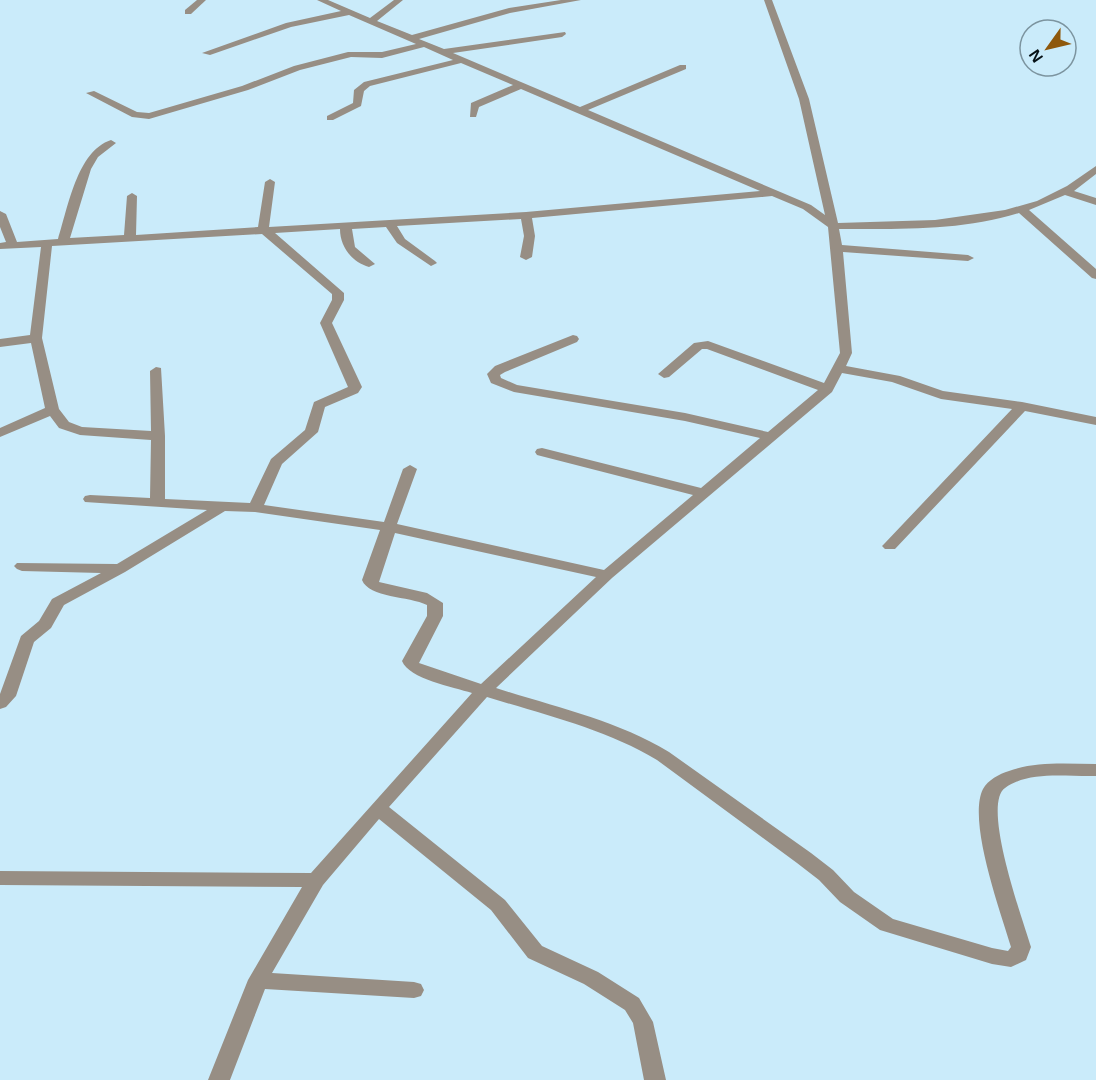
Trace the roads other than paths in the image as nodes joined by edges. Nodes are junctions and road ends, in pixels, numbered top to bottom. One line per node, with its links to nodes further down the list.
1 (202, 0): 6 (street)
2 (321, 0): 7 (street)
3 (399, 0): 8 (street)
4 (577, 0): 10 (street)
5 (768, 0): 33 (street)
6 (188, 12)
7 (350, 12): 8 (street); 13 (street)
8 (371, 21): 10 (street)
9 (562, 34): 12 (street)
10 (412, 38): 11 (street)
11 (427, 44): 12 (street); 17 (street)
12 (443, 51): 14 (street)
13 (207, 53)
14 (462, 60): 16 (street); 20 (street)
15 (683, 67): 18 (street)
16 (522, 85): 18 (street); 19 (street)
17 (90, 93)
18 (580, 110): 25 (street)
19 (473, 114)
20 (330, 118)
21 (111, 143): 36 (street)
22 (1096, 169): 24 (street)
23 (270, 182): 34 (street)
24 (1066, 192): 27 (street); 28 (street)
25 (775, 193): 30 (street); 33 (street)
26 (132, 196): 35 (street)
27 (1096, 202)
28 (1022, 210): 33 (street); 45 (street)
29 (0, 214): 38 (street)
30 (526, 215): 31 (street); 41 (street)
31 (389, 223): 32 (street); 43 (street)
32 (346, 226): 34 (street); 44 (street)
33 (833, 226): 40 (street)
34 (263, 230): 35 (street); 65 (street)
35 (130, 238): 36 (street)
36 (63, 242): 37 (street)
37 (47, 243): 38 (street); 46 (street)
38 (13, 245): 39 (street)
39 (0, 246)
40 (837, 248): 42 (street); 49 (street)
41 (526, 257)
42 (968, 258)
43 (432, 263)
44 (369, 264)
45 (1096, 275)
46 (36, 339): 48 (street); 54 (street)
47 (573, 339): 58 (street)
48 (0, 343)
49 (838, 368): 52 (street); 53 (street)
50 (156, 371): 57 (street)
51 (664, 374): 52 (street)
52 (827, 389): 58 (street)
53 (1022, 406): 55 (street); 67 (street)
54 (52, 410): 56 (street); 57 (street)
55 (1096, 421)
56 (0, 433)
57 (158, 436): 63 (street)
58 (773, 437): 61 (street)
59 (542, 452): 61 (street)
60 (410, 469): 66 (street)
61 (704, 493): 70 (street)
62 (90, 499): 63 (street)
63 (159, 501): 64 (street)
64 (223, 506): 65 (street); 69 (street)
65 (255, 508): 66 (street)
66 (389, 527): 70 (street); 71 (street)
67 (890, 546)
68 (22, 566): 69 (street)
69 (120, 569): 72 (street)
70 (607, 575): 71 (street)
71 (484, 690): 73 (street); 74 (street)
72 (0, 703)
73 (1096, 770)
74 (378, 808): 76 (street); 80 (street)
75 (0, 878): 76 (street)
76 (316, 880): 77 (street)
77 (258, 980): 78 (street); 79 (street)
78 (414, 990)
79 (219, 1080)
80 (655, 1080)

